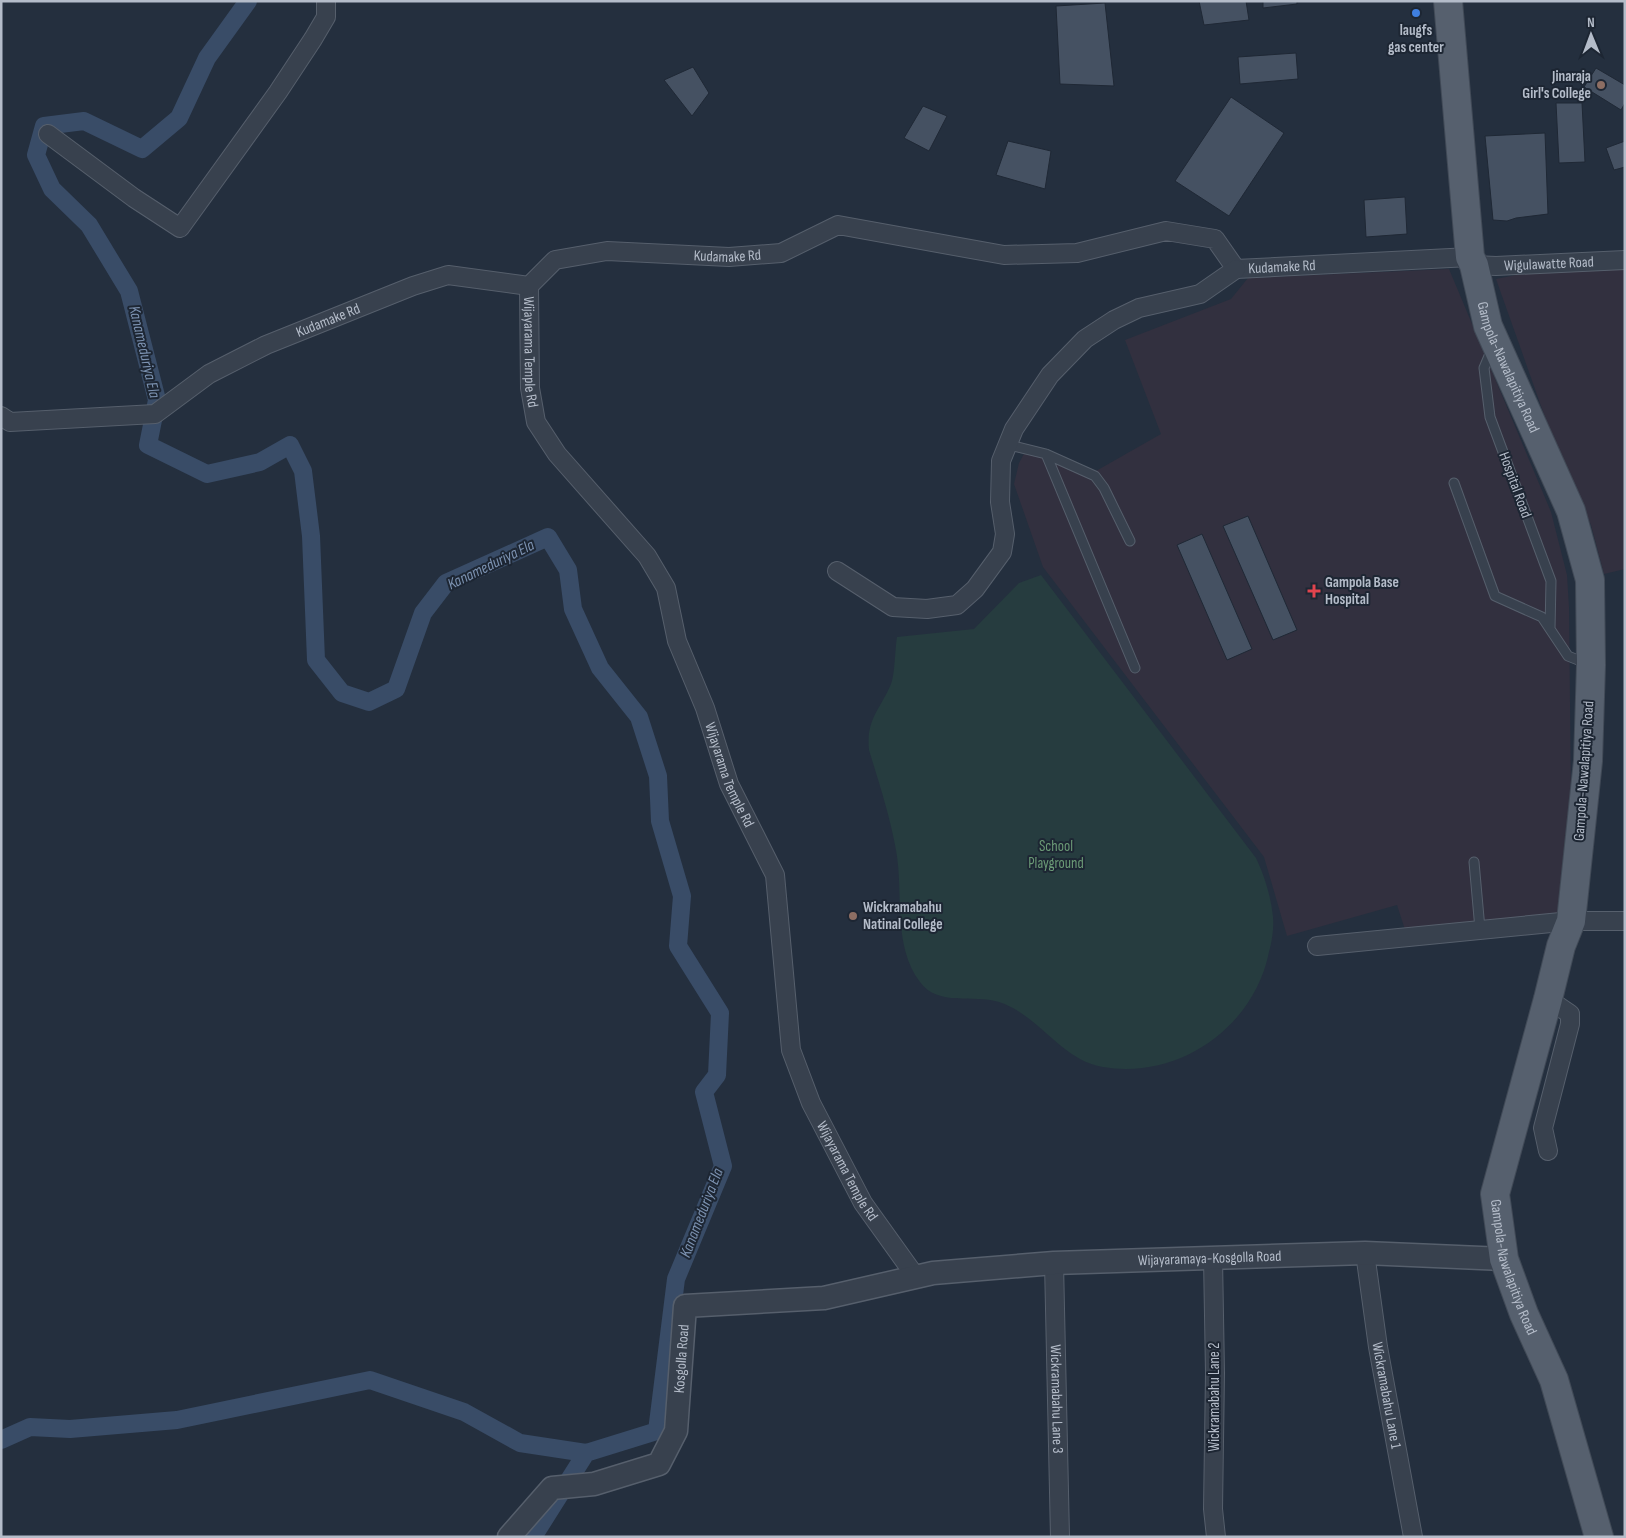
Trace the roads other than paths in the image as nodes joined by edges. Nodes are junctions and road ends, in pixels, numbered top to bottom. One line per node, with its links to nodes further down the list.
1 (326, 1): 3 (street)
2 (1448, 1): 5 (main road, Gampola-Nawalapitiya Road)
3 (48, 134)
4 (1625, 260): 5 (street, Wigulawatte Road)
5 (1472, 261): 6 (street, Kudamake Rd); 8 (main road, Gampola-Nawalapitiya Road)
6 (1236, 269): 7 (street, Kudamake Rd); 10 (street)
7 (530, 286): 9 (street, Kudamake Rd); 29 (street, Wijayarama Temple Rd)
8 (1495, 342): 15 (lane, Hospital Road); 16 (main road, Gampola-Nawalapitiya Road)
9 (1, 416)
10 (1008, 445): 11 (lane); 14 (street)
11 (1046, 454): 13 (lane); 17 (lane)
12 (1454, 483): 15 (lane)
13 (1130, 541)
14 (837, 571)
15 (1550, 629): 16 (lane)
16 (1590, 665): 19 (main road, Gampola-Nawalapitiya Road)
17 (1135, 668)
18 (1474, 862): 21 (lane)
19 (1571, 921): 20 (street); 21 (street); 23 (main road, Gampola-Nawalapitiya Road)
20 (1625, 921)
21 (1480, 929): 22 (street)
22 (1317, 946)
23 (1548, 999): 24 (street); 27 (main road, Gampola-Nawalapitiya Road)
24 (1548, 1151)
25 (1365, 1253): 26 (street, Wijayaramaya-Kosgolla Road); 27 (street, Wijayaramaya-Kosgolla Road); 33 (street, Wickramabahu Lane 1)
26 (1213, 1258): 28 (street, Wijayaramaya-Kosgolla Road); 32 (street, Wickramabahu Lane 2)
27 (1504, 1259): 34 (main road, Gampola-Nawalapitiya Road)
28 (1054, 1263): 29 (street, Wijayaramaya-Kosgolla Road); 31 (street, Wickramabahu Lane 3)
29 (916, 1277): 30 (street, Kosgolla Road)
30 (508, 1537)
31 (1060, 1537)
32 (1216, 1537)
33 (1413, 1537)
34 (1599, 1537)

